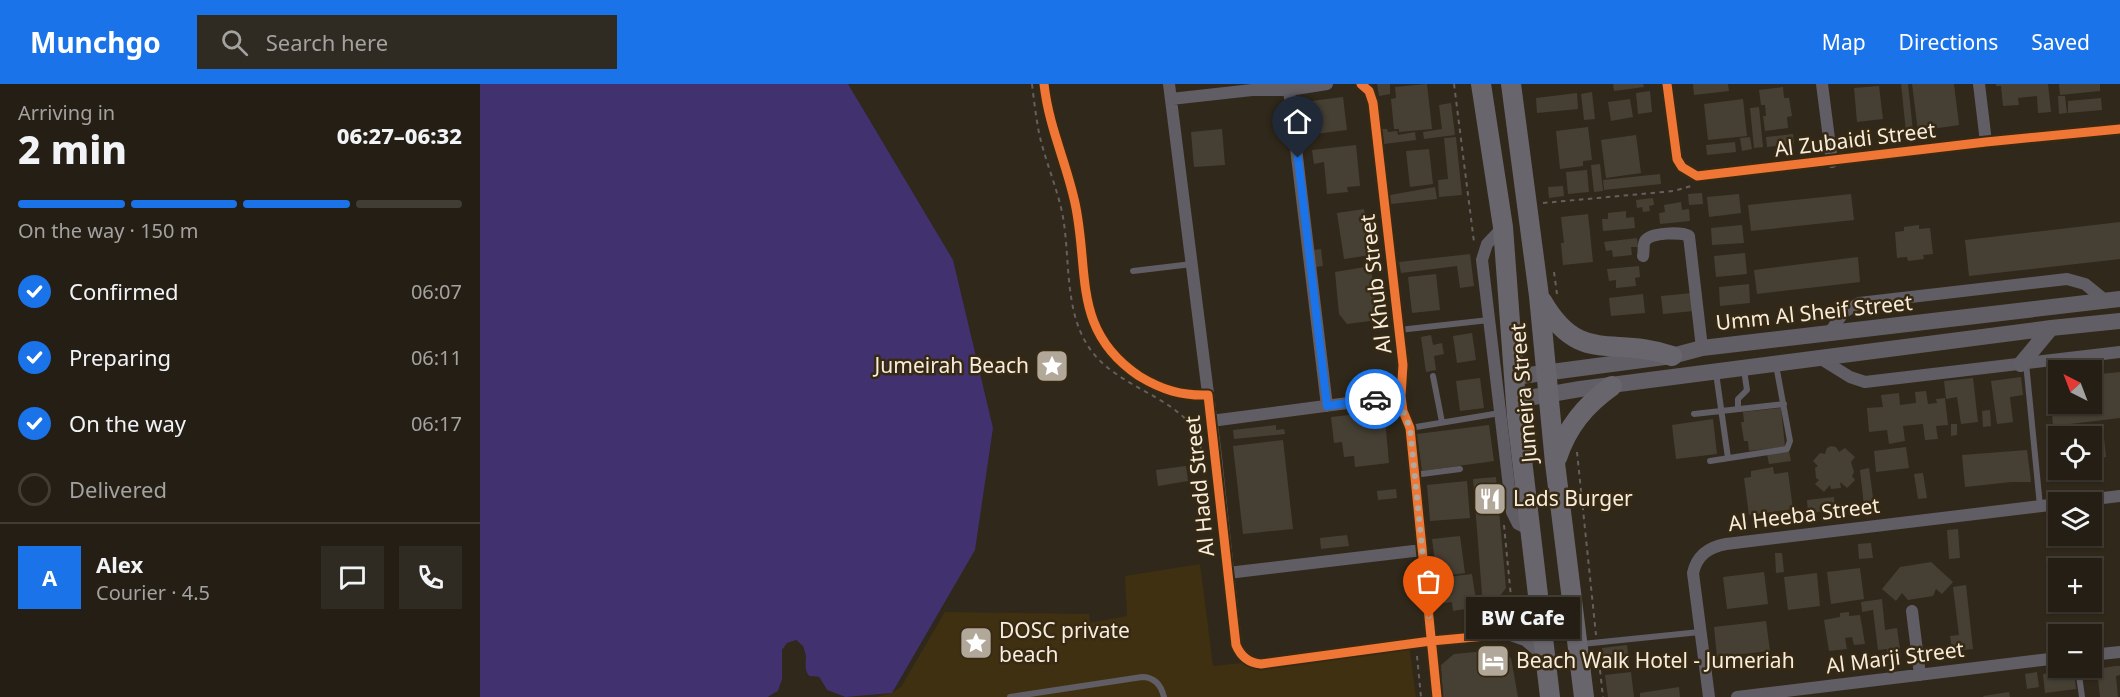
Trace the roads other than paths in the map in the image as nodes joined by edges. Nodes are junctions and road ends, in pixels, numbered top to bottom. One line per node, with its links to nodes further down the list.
1 (1169, 84): 10 (street, Al Hadd Street)
2 (1327, 84): 9 (street)
3 (1361, 84): 23 (street, Al Khub Street)
4 (1481, 84): 14 (main road, Jumeira Street)
5 (1511, 84): 18 (main road, Jumeira Street)
6 (1667, 84): 13 (street, Al Zubaidi Street)
7 (1822, 84): 13 (street)
8 (1979, 84): 12 (street)
9 (1289, 90): 10 (street); 41 (street)
10 (1171, 99): 16 (street, Al Hadd Street)
11 (2120, 129): 12 (street, Al Zubaidi Street)
12 (1986, 142): 13 (street, Al Zubaidi Street)
13 (1832, 162)
14 (1503, 227): 20 (street); 35 (main road, Jumeira Street)
15 (1643, 256): 25 (street)
16 (1192, 264): 17 (lane); 46 (street, Al Hadd Street)
17 (1133, 271)
18 (1548, 296): 27 (main road); 32 (main road, Jumeira Street)
19 (2113, 300): 24 (main road, Umm Al Sheif Street); 24 (street)
20 (1489, 320): 23 (lane); 44 (street)
21 (2120, 321): 22 (main road, Umm Al Sheif Street)
22 (2051, 328): 28 (main road, Umm Al Sheif Street); 29 (main road)
23 (1400, 330): 38 (street, Al Khub Street)
24 (1828, 335): 25 (main road, Umm Al Sheif Street)
25 (1702, 348): 27 (main road, Umm Al Sheif Street)
26 (2120, 352): 29 (street)
27 (1672, 356): 32 (main road, Umm Al Sheif Street)
28 (1821, 359): 29 (street); 30 (main road, Umm Al Sheif Street)
29 (2023, 363): 57 (lane)
30 (1776, 365): 31 (main road, Umm Al Sheif Street); 40 (lane)
31 (1744, 369): 33 (main road, Umm Al Sheif Street); 42 (lane)
32 (1546, 372): 35 (main road, Umm Al Sheif Street); 37 (main road, Jumeira Street)
33 (1716, 373): 36 (main road, Umm Al Sheif Street); 43 (lane)
34 (1433, 376): 47 (lane)
35 (1514, 377): 39 (main road, Jumeira Street)
36 (1612, 386): 37 (main road, Umm Al Sheif Street); 51 (main road)
37 (1549, 394): 39 (main road, Umm Al Sheif Street); 51 (main road, Jumeira Street)
38 (1401, 396): 41 (street); 48 (street, Al Khub Street)
39 (1516, 400): 58 (main road, Jumeira Street)
40 (1784, 404): 42 (lane); 49 (lane)
41 (1327, 406): 46 (street)
42 (1738, 409): 43 (lane)
43 (1722, 412): 45 (lane); 49 (lane)
44 (1500, 413): 47 (lane); 58 (street)
45 (1694, 414)
46 (1211, 421): 60 (street, Al Hadd Street)
47 (1442, 422): 48 (lane)
48 (1410, 428): 53 (street, Al Khub Street)
49 (1728, 458): 50 (lane)
50 (1710, 461)
51 (1555, 463): 66 (main road, Jumeira Street)
52 (1460, 469): 53 (lane)
53 (1414, 475): 59 (street, Al Khub Street)
54 (2120, 496): 55 (street)
55 (2102, 498)
56 (2048, 505): 57 (street, Al Heeba Street)
57 (2040, 506): 63 (street, Al Heeba Street)
58 (1530, 530): 61 (main road, Jumeira Street)
59 (1422, 550): 60 (street, Al Hadd Street); 65 (street, Al Khub Street)
60 (1228, 573): 65 (street)
61 (1539, 608): 64 (street); 69 (main road, Jumeira Street)
62 (1912, 611): 71 (street)
63 (1700, 632): 66 (lane); 78 (street, Al Heeba Street)
64 (1509, 634): 65 (street); 69 (street)
65 (1431, 641): 75 (street, Al Khub Street)
66 (1587, 644): 77 (main road, Jumeira Street)
67 (2120, 652): 68 (street)
68 (2102, 654)
69 (1545, 658): 76 (main road, Jumeira Street)
70 (2048, 659): 71 (street, Al Marji Street)
71 (1920, 675): 79 (street, Al Marji Street)
72 (2079, 678): 80 (lane)
73 (1010, 697): 74 (lane)
74 (1164, 697)
75 (1437, 697)
76 (1550, 697)
77 (1584, 697)
78 (1709, 697)
79 (1737, 697)
80 (2082, 697)

